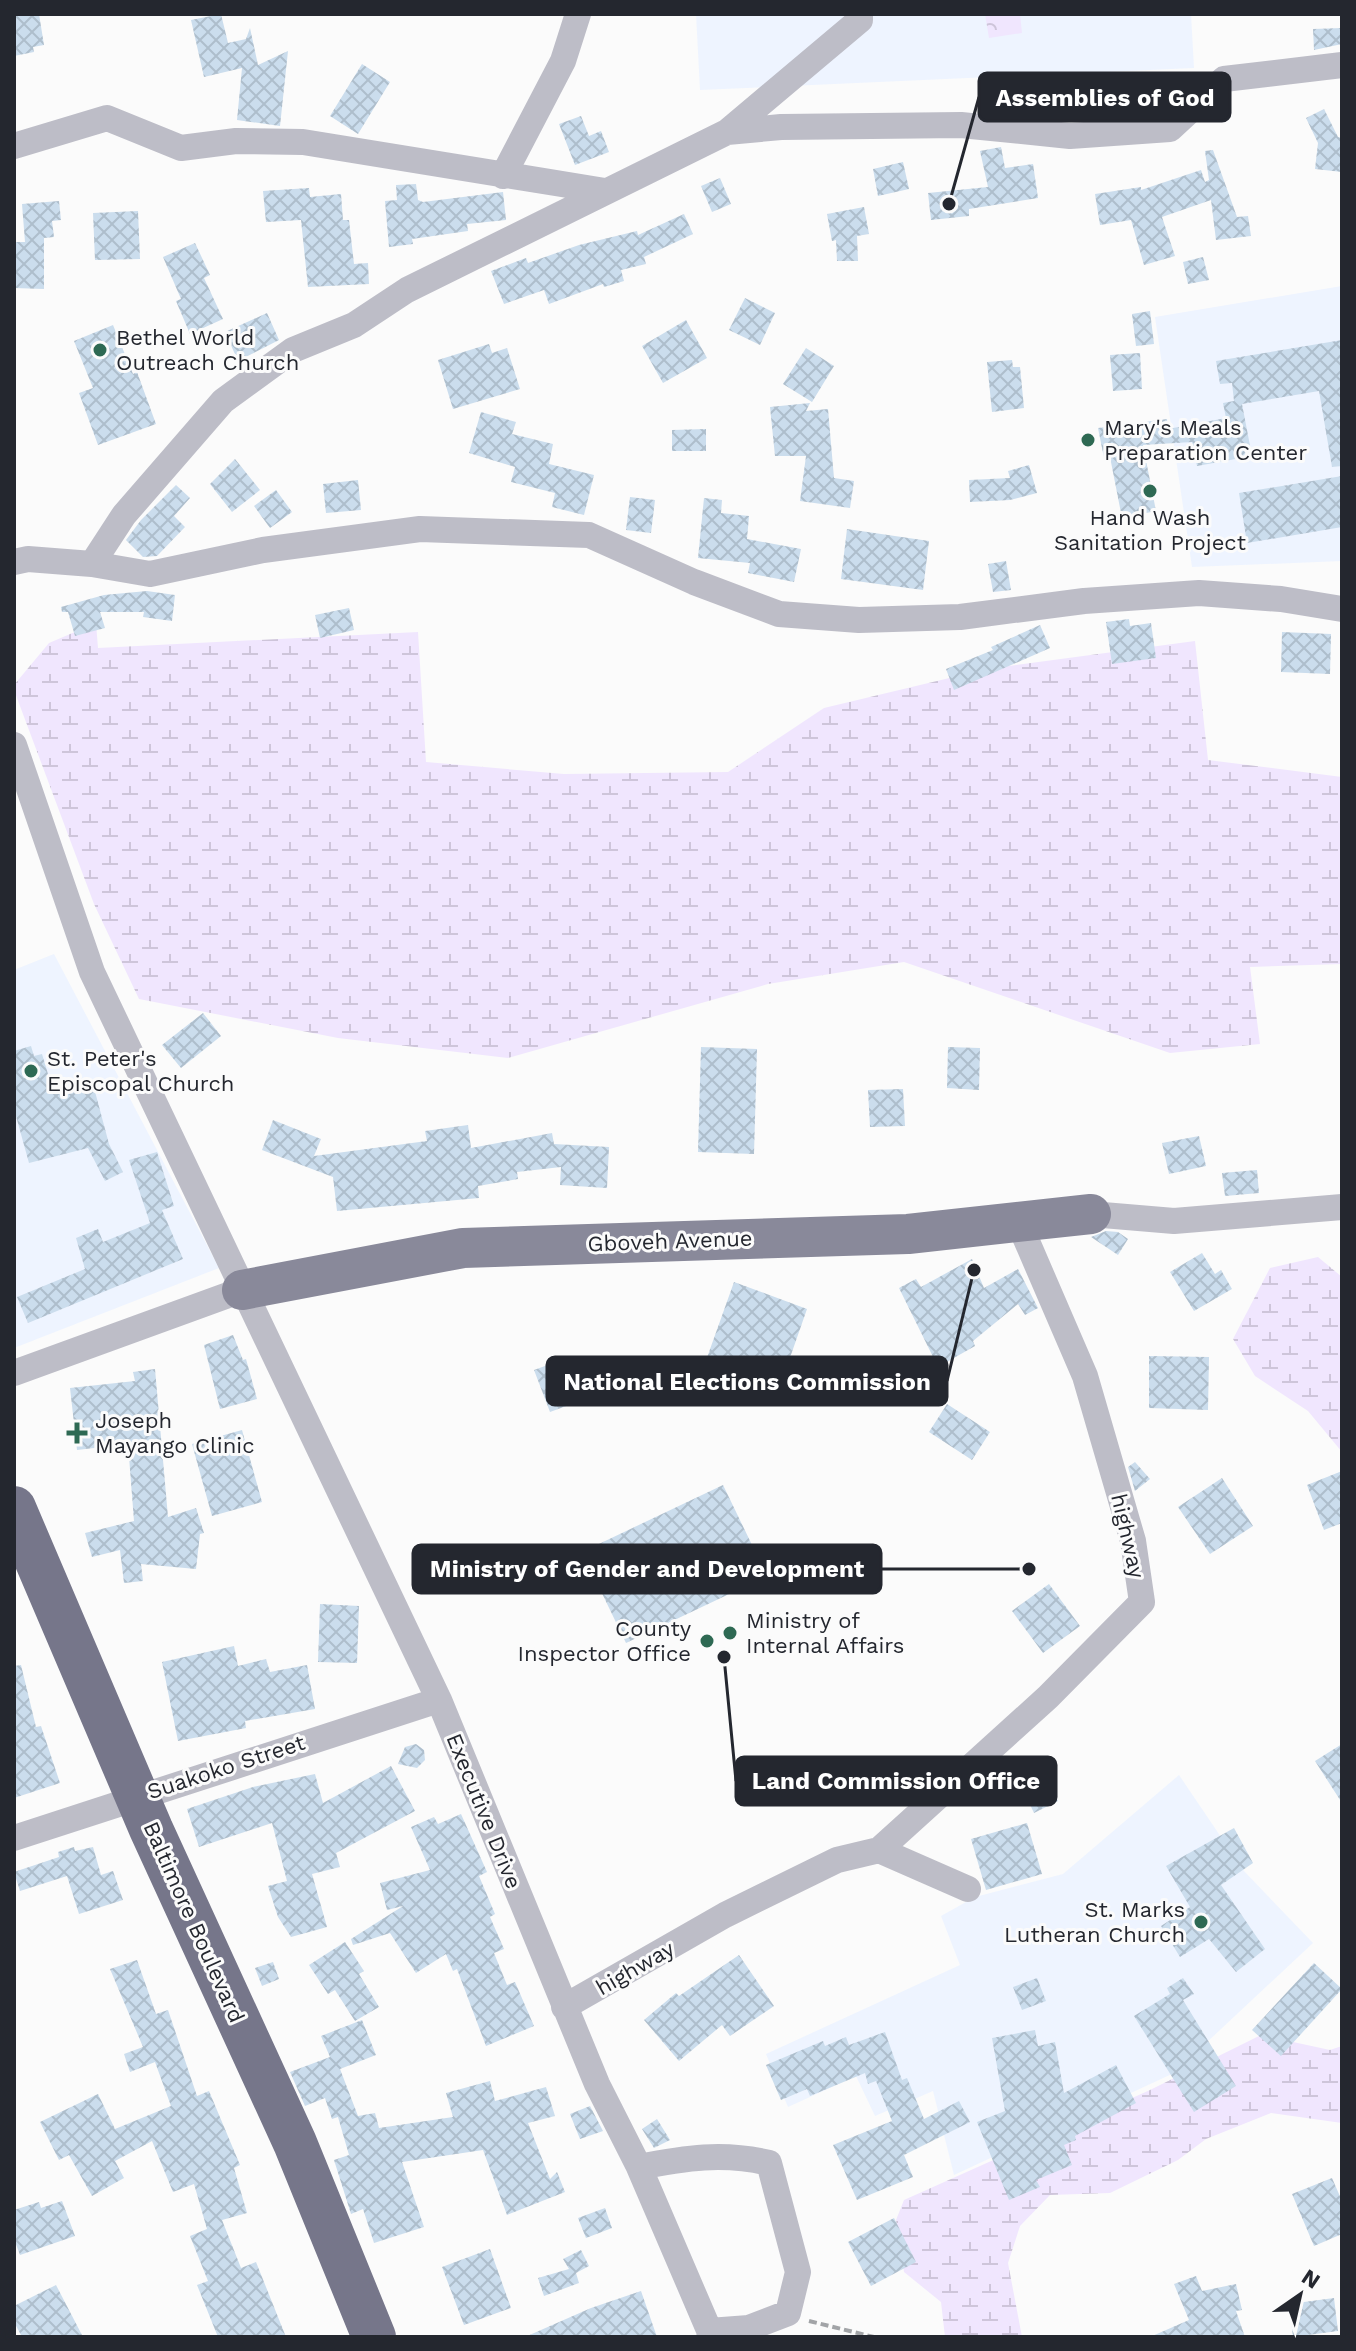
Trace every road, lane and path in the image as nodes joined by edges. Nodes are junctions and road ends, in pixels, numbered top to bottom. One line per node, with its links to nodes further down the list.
1 (578, 14): 6 (street)
2 (860, 14): 4 (street)
3 (1342, 65): 4 (street)
4 (727, 132): 7 (street)
5 (14, 146): 6 (street)
6 (503, 176): 7 (street)
7 (605, 191): 9 (street)
8 (14, 562): 9 (street)
9 (92, 564): 10 (street)
10 (1342, 609)
11 (14, 745): 15 (street, Executive Drive)
12 (1342, 1207): 13 (street, Gboveh Avenue)
13 (1091, 1214): 14 (main road, Gboveh Avenue)
14 (1019, 1223): 15 (main road, Gboveh Avenue); 21 (street, highway)
15 (242, 1290): 16 (street, Gboveh Avenue); 18 (street, Executive Drive)
16 (14, 1373)
17 (14, 1508): 19 (highway, Baltimore Boulevard)
18 (439, 1700): 19 (street, Suakoko Street); 23 (street, Executive Drive)
19 (137, 1795): 20 (street, Suakoko Street); 27 (highway, Baltimore Boulevard)
20 (14, 1838)
21 (879, 1850): 22 (street); 23 (street, highway)
22 (968, 1889)
23 (564, 2007): 24 (street, Executive Drive)
24 (639, 2167): 25 (street); 26 (street, Executive Drive)
25 (788, 2313): 26 (street); 28 (path)
26 (710, 2334)
27 (374, 2337)
28 (874, 2337)

